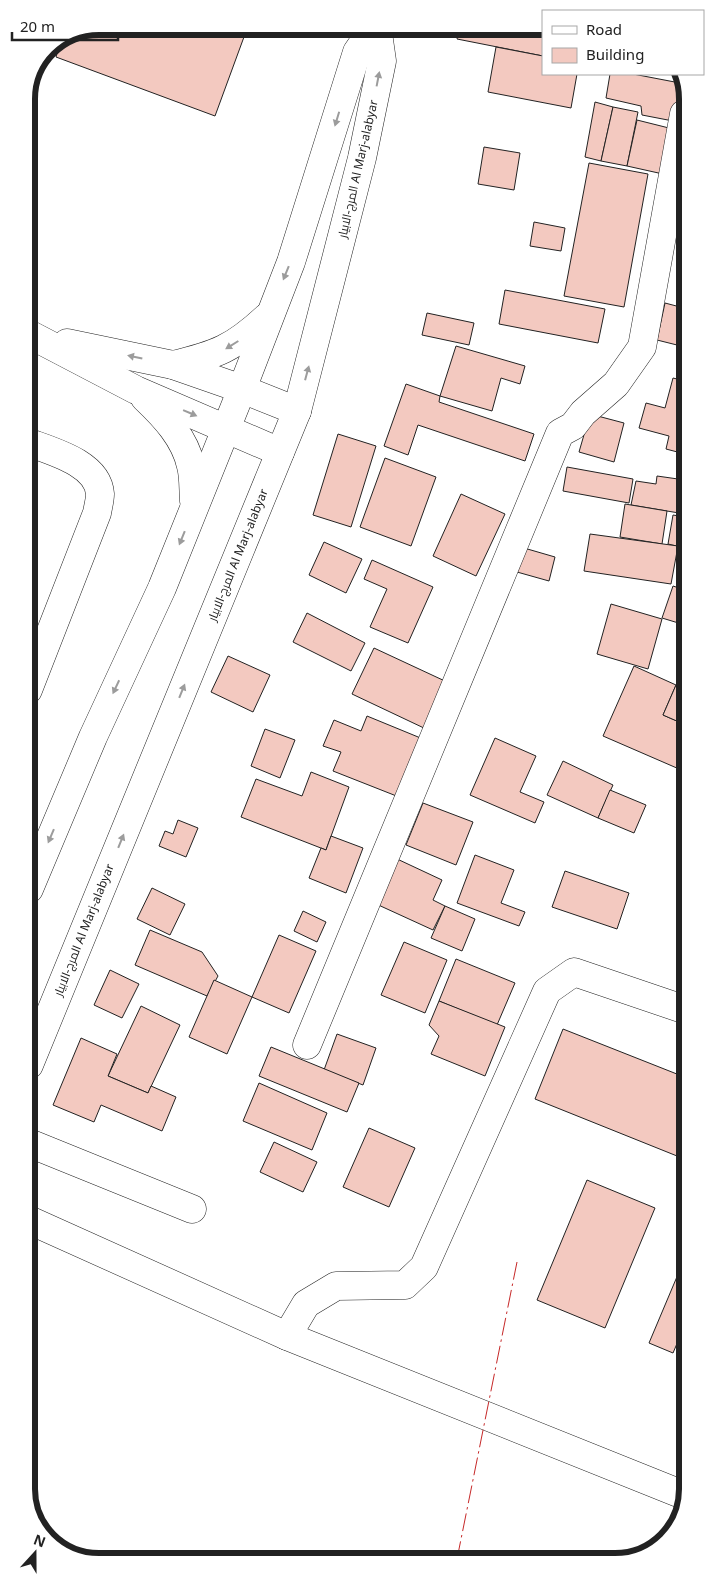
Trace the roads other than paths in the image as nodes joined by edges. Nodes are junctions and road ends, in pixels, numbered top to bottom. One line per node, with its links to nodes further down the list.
1 (370, 35): 4 (main road, المرج-الابيار Al Marj-alabyar, one-way to 4)
2 (378, 35): 10 (main road, المرج-الابيار Al Marj-alabyar, one-way to 2)
3 (679, 142): 18 (main road)
4 (270, 314): 7 (main road, one-way to 7); 8 (main road, المرج-الابيار Al Marj-alabyar)
5 (35, 336): 7 (main road, one-way to 5)
6 (35, 337): 9 (main road)
7 (173, 365): 8 (main road)
8 (242, 389): 10 (main road); 11 (main road, المرج-الابيار Al Marj-alabyar)
9 (136, 390): 11 (main road, one-way to 11); 14 (main road)
10 (298, 411): 13 (main road, المرج-الابيار Al Marj-alabyar)
11 (225, 428): 13 (main road); 14 (main road, المرج-الابيار Al Marj-alabyar)
12 (35, 445): 15 (main road)
13 (280, 452): 19 (main road, المرج-الابيار Al Marj-alabyar, one-way to 13)
14 (195, 505): 16 (main road, المرج-الابيار Al Marj-alabyar, one-way to 16)
15 (35, 672)
16 (35, 873)
17 (679, 1008): 23 (main road)
18 (307, 1045)
19 (35, 1050)
20 (35, 1145): 21 (main road)
21 (192, 1209)
22 (35, 1222): 23 (main road)
23 (287, 1336): 24 (main road)
24 (679, 1493)

